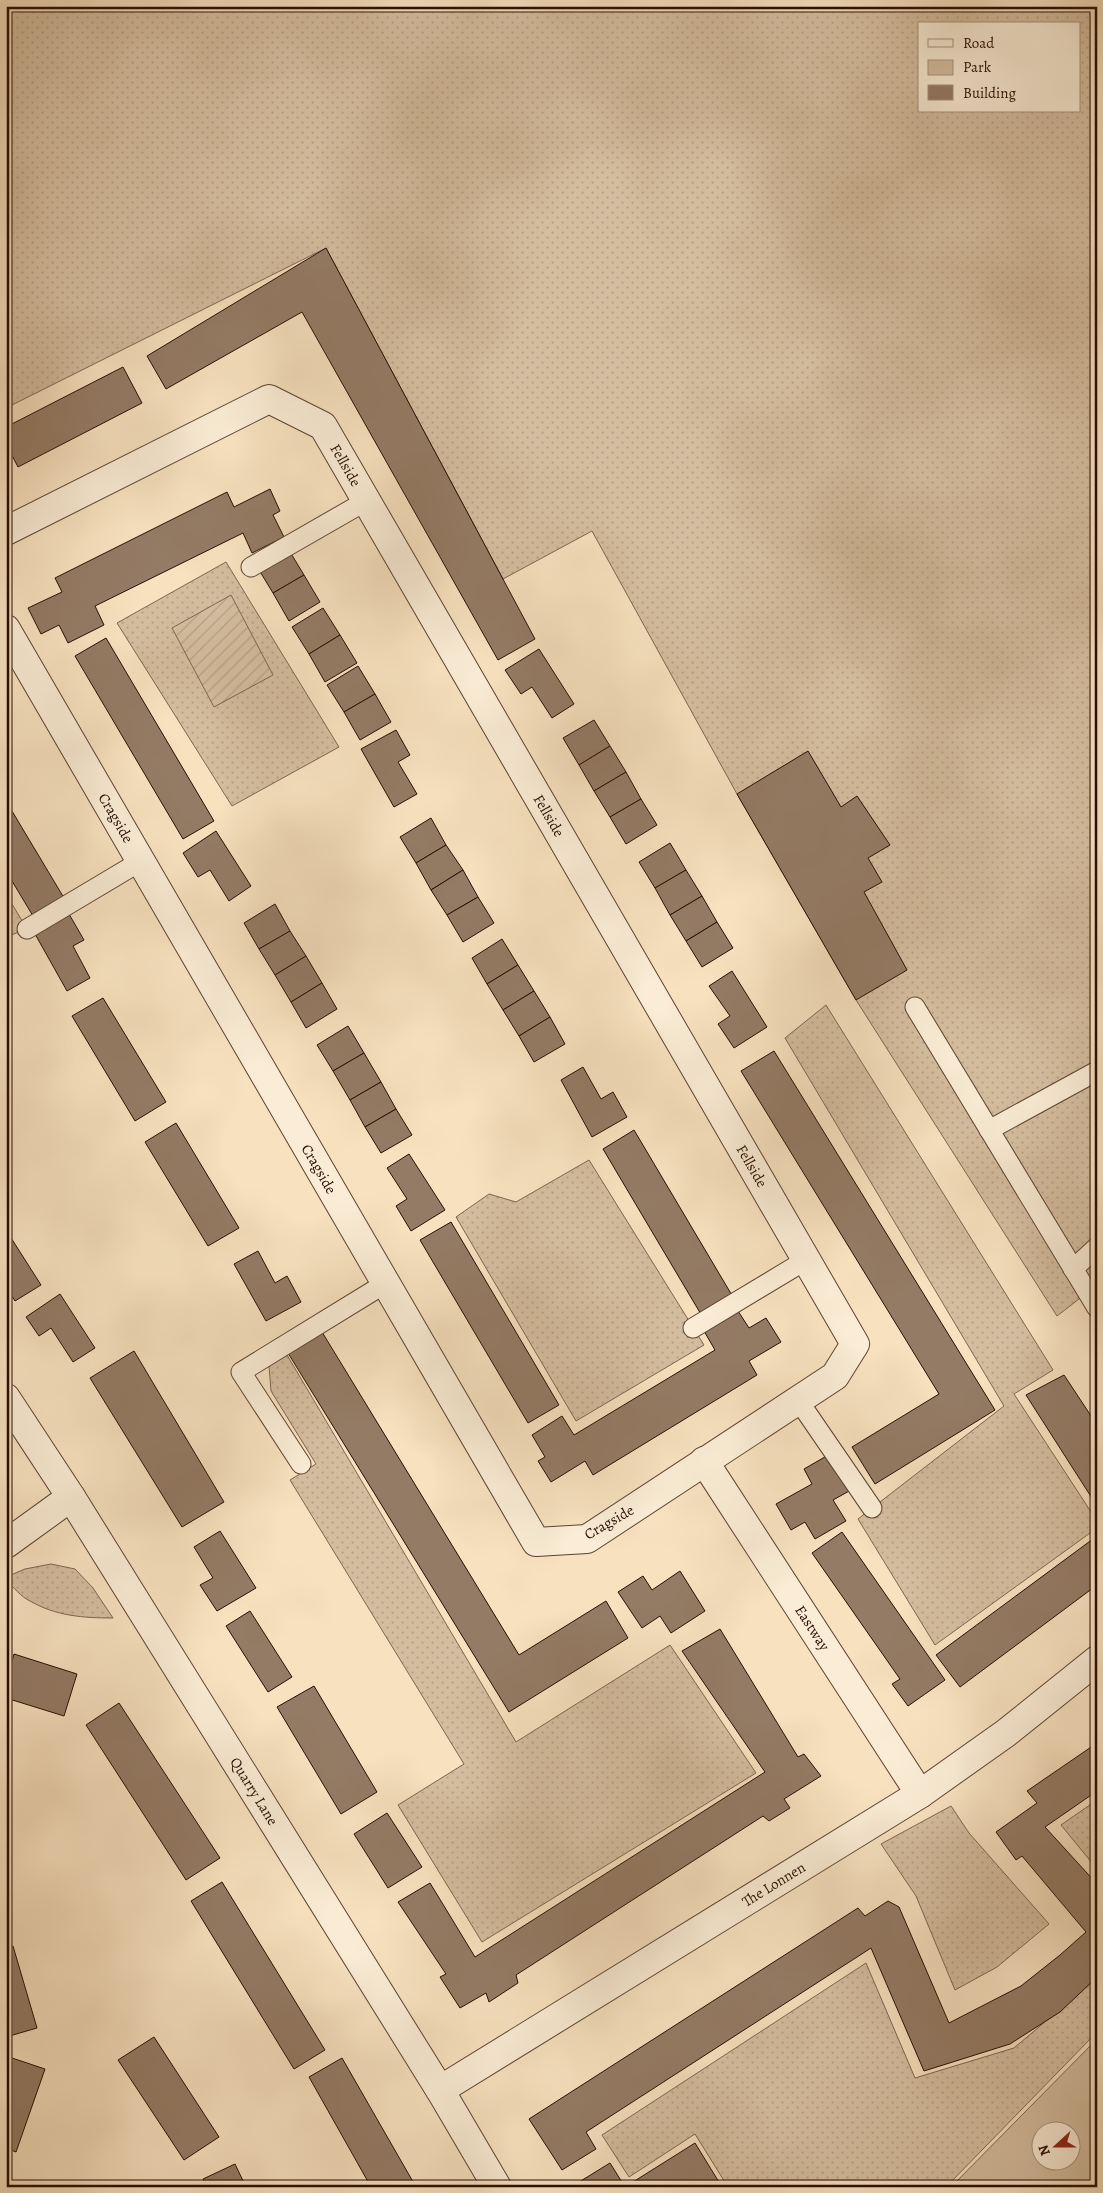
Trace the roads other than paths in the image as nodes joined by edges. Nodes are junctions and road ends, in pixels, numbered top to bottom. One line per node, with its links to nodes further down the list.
1 (366, 501): 2 (street, Fellside); 3 (lane); 11 (street, Fellside)
2 (6, 531)
3 (251, 567)
4 (6, 630): 5 (street, Cragside)
5 (141, 861): 6 (lane); 13 (street, Cragside)
6 (26, 929)
7 (915, 1006): 9 (lane)
8 (1097, 1071): 9 (lane)
9 (989, 1130): 12 (lane)
10 (1097, 1247): 12 (lane)
11 (806, 1260): 15 (lane); 17 (street, Fellside)
12 (1073, 1269): 14 (lane)
13 (386, 1283): 18 (street, Cragside); 19 (lane)
14 (1097, 1308)
15 (693, 1328)
16 (6, 1398): 20 (street, Quarry Lane)
17 (798, 1400): 18 (street, Fellside); 21 (lane)
18 (704, 1462): 24 (street, Eastway)
19 (300, 1464)
20 (71, 1497): 22 (street); 25 (street, Quarry Lane)
21 (872, 1508)
22 (6, 1544)
23 (1097, 1660): 24 (street, The Lonnen)
24 (920, 1794): 25 (street, The Lonnen)
25 (440, 2090): 26 (street, Quarry Lane)
26 (498, 2187)

